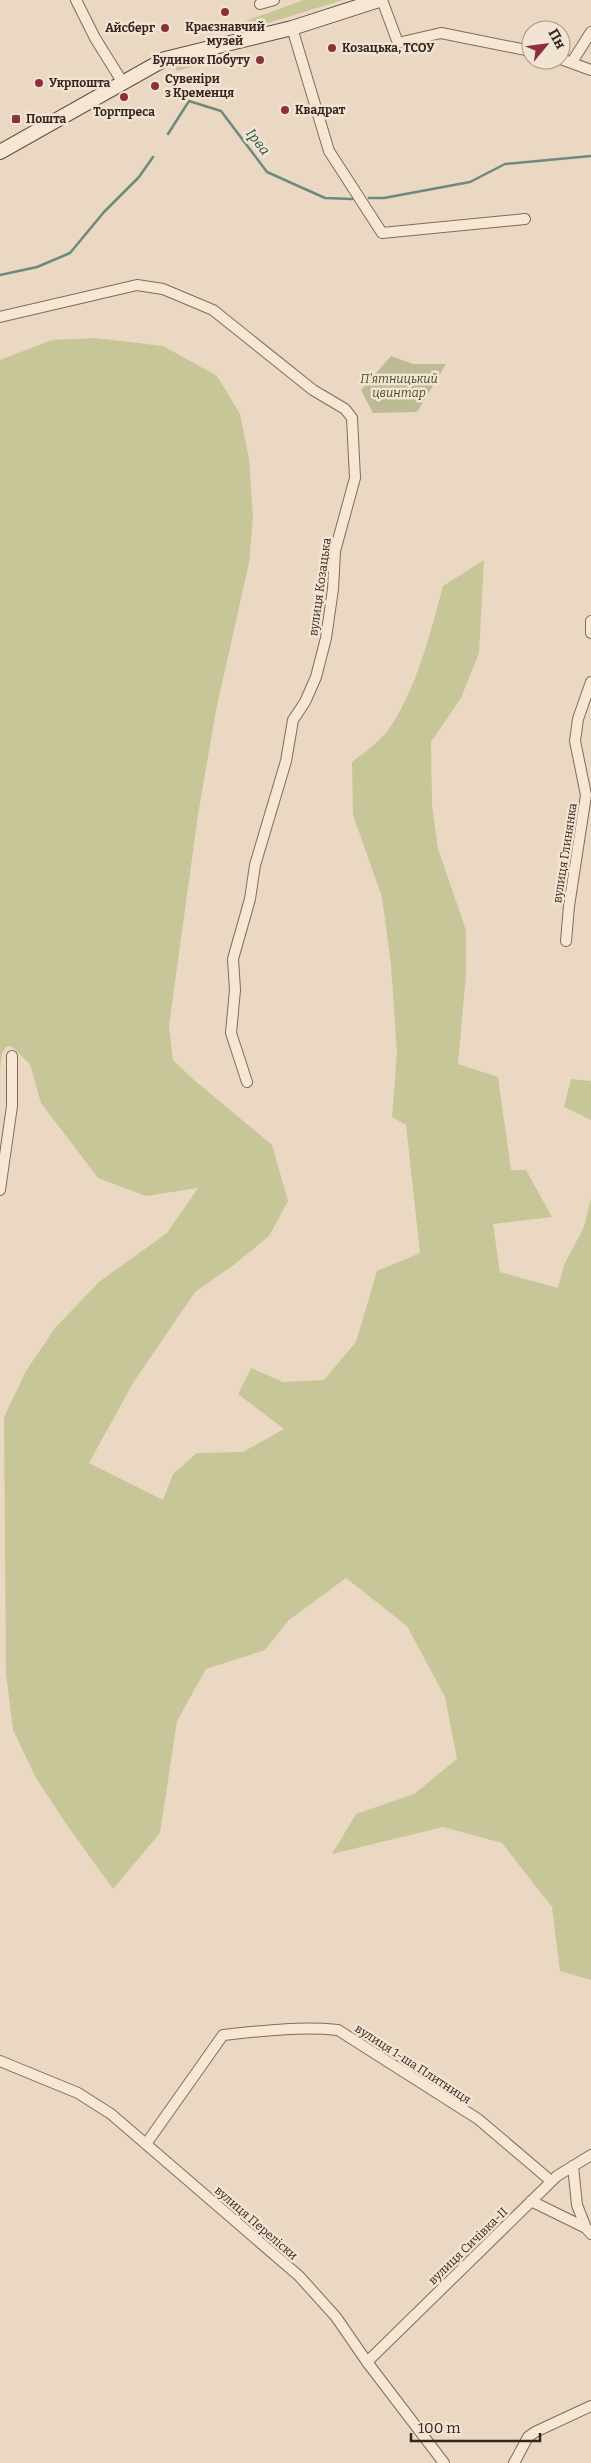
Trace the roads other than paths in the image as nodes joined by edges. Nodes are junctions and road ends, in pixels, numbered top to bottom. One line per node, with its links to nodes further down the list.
1 (76, 0): 10 (street)
2 (274, 0): 4 (street)
3 (381, 0): 5 (main road); 7 (street)
4 (260, 4)
5 (292, 28): 10 (main road); 12 (street)
6 (591, 32): 8 (street)
7 (521, 49)
8 (572, 62): 9 (street)
9 (591, 70)
10 (122, 83): 11 (main road)
11 (0, 152)
12 (525, 219)
13 (0, 317): 19 (street, вулиця Козацька)
14 (591, 621): 15 (street)
15 (591, 633)
16 (591, 682): 17 (street, вулиця Глинянка)
17 (566, 941)
18 (12, 1056): 20 (street)
19 (247, 1082)
20 (0, 1190)
21 (0, 2061): 22 (street, вулиця Переліски)
22 (146, 2144): 25 (street, вулиця 1-ша Плитниця); 28 (street, вулиця Переліски)
23 (591, 2155): 24 (street, вулиця Сичівка-II)
24 (573, 2166): 25 (street, вулиця Сичівка-II); 27 (street)
25 (551, 2182): 26 (street, вулиця Сичівка-II)
26 (531, 2201): 27 (street); 28 (street, вулиця Сичівка-II)
27 (589, 2231)
28 (367, 2362): 30 (street, вулиця Переліски)
29 (591, 2406): 31 (street)
30 (444, 2463)
31 (514, 2463)

